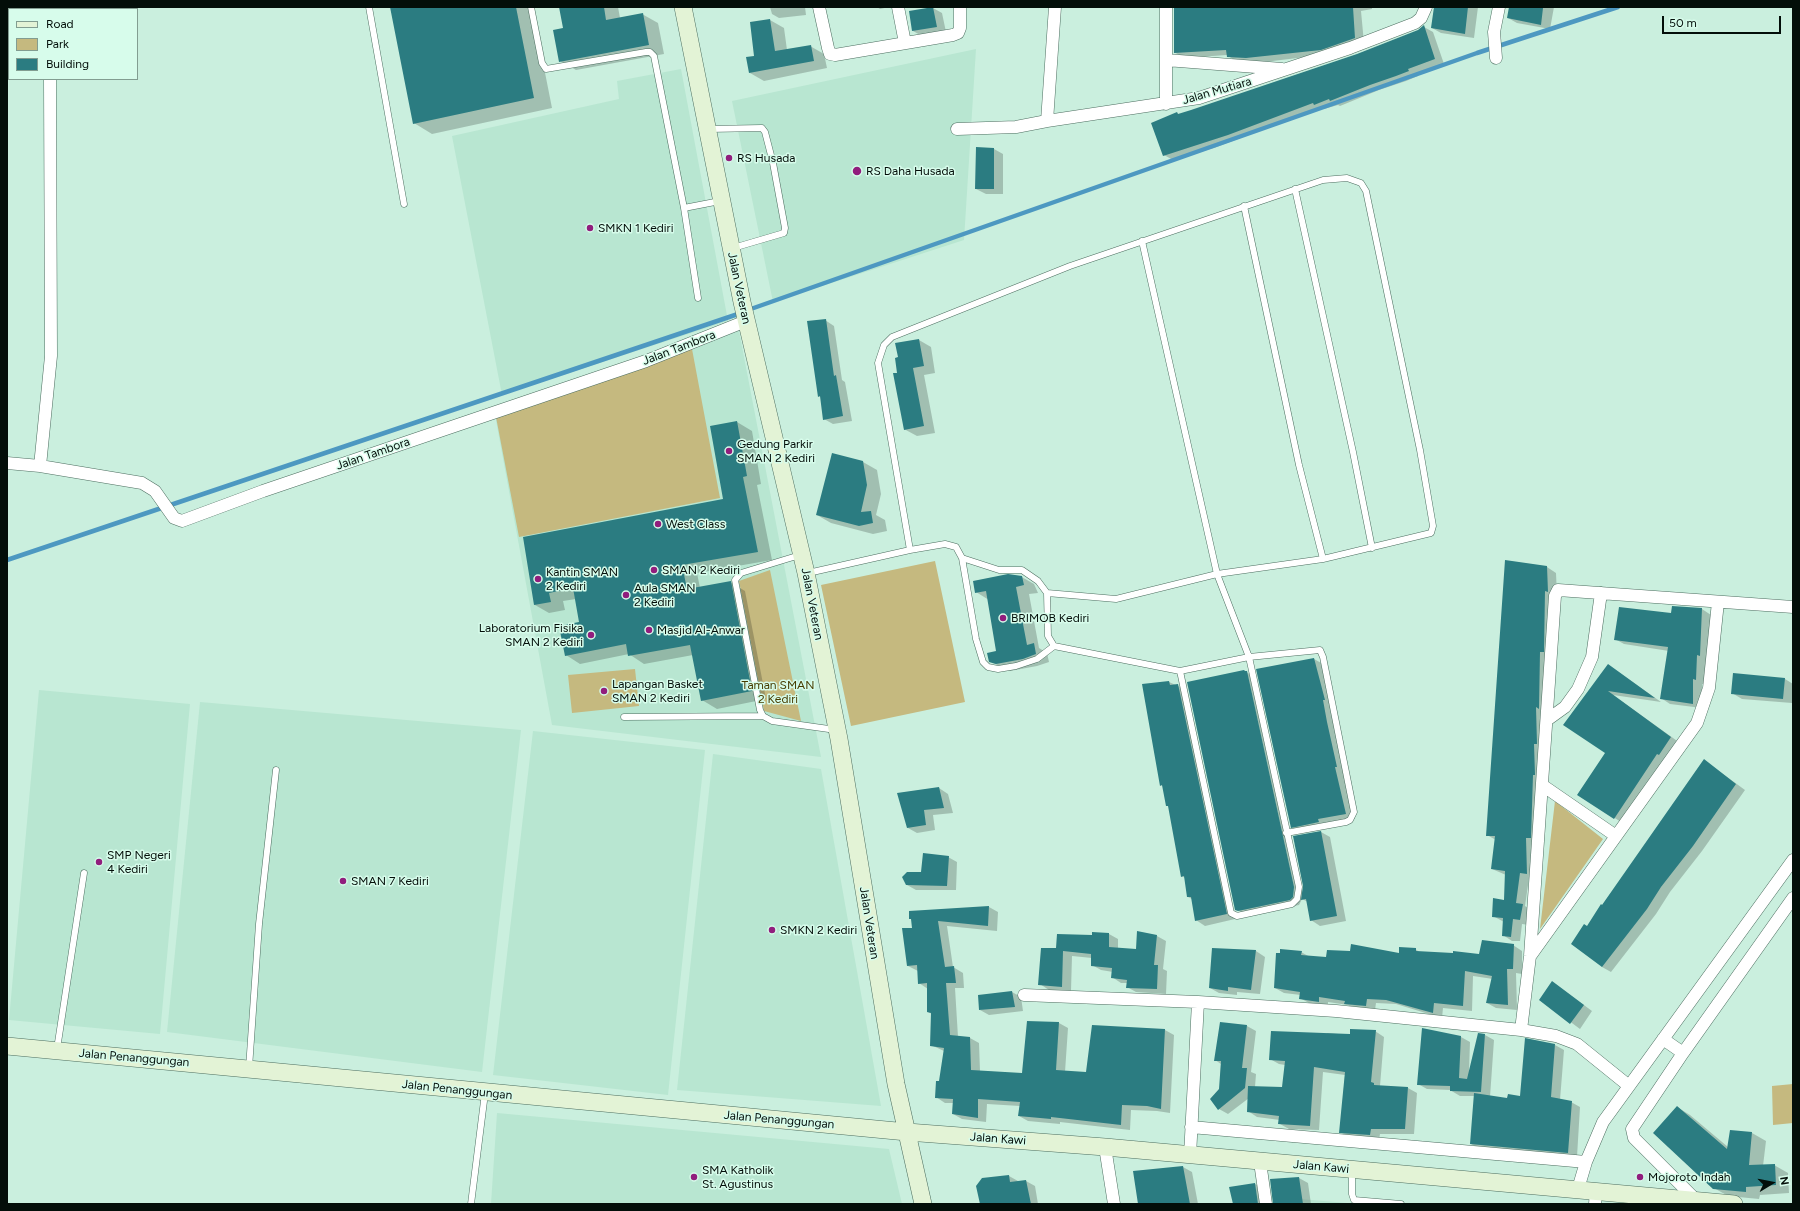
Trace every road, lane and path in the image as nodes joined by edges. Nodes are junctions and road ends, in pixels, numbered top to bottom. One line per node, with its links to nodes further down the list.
1 (369, 7): 22 (lane)
2 (531, 7): 24 (lane)
3 (683, 7): 18 (main road, Jalan Veteran)
4 (819, 7): 11 (street)
5 (898, 7): 11 (street)
6 (960, 7): 11 (street)
7 (1055, 7): 17 (street)
8 (1166, 7): 13 (street, Jalan Mutiara)
9 (1426, 7): 14 (street, Jalan Mutiara)
10 (1499, 7): 12 (street)
11 (905, 42)
12 (1496, 56)
13 (1166, 60): 14 (street, Jalan Mutiara); 16 (street, Jalan Mutiara)
14 (1287, 69): 16 (street, Jalan Mutiara)
15 (50, 80): 30 (street)
16 (1166, 104): 17 (street)
17 (1047, 121): 19 (street)
18 (708, 129): 21 (main road, Jalan Veteran); 26 (lane)
19 (957, 129)
20 (1295, 189): 23 (lane); 31 (lane); 31 (lane)
21 (722, 200): 24 (lane); 26 (main road, Jalan Veteran)
22 (404, 204)
23 (1244, 206): 25 (lane); 35 (lane)
24 (684, 208): 27 (lane)
25 (1142, 241): 32 (lane); 37 (lane)
26 (731, 248): 28 (main road, Jalan Veteran)
27 (698, 298)
28 (744, 313): 30 (street, Jalan Tambora); 33 (main road, Jalan Veteran)
29 (7, 463): 30 (street, Jalan Tambora)
30 (40, 466)
31 (1372, 548): 35 (lane)
32 (910, 550): 34 (lane); 36 (lane)
33 (802, 554): 36 (main road, Jalan Veteran); 45 (lane)
34 (962, 558): 38 (lane); 42 (lane)
35 (1323, 559): 37 (lane)
36 (806, 573): 48 (main road, Jalan Veteran)
37 (1217, 574): 38 (lane); 43 (lane)
38 (1047, 593): 42 (lane)
39 (1601, 593): 40 (street); 47 (street); 47 (street)
40 (1718, 602): 41 (street); 52 (street)
41 (1793, 607)
42 (1054, 646): 44 (lane)
43 (1248, 657): 44 (lane); 51 (lane); 51 (lane)
44 (1180, 671): 51 (lane)
45 (763, 716): 46 (lane); 48 (lane)
46 (624, 717)
47 (1547, 720): 50 (street)
48 (838, 730): 68 (main road, Jalan Veteran)
49 (276, 770): 64 (lane)
50 (1542, 785): 52 (street); 56 (street)
51 (1286, 833)
52 (1616, 836): 56 (street)
53 (1793, 860): 60 (street)
54 (84, 873): 62 (lane)
55 (1793, 898): 63 (street)
56 (1530, 956): 59 (street)
57 (1024, 995): 58 (street)
58 (1198, 1002): 59 (street); 67 (street)
59 (1521, 1030): 65 (street)
60 (1663, 1039): 63 (street); 65 (street)
61 (7, 1046): 62 (main road, Jalan Penanggungan)
62 (57, 1051): 64 (main road, Jalan Penanggungan)
63 (1683, 1053): 76 (street)
64 (250, 1068): 66 (main road, Jalan Penanggungan)
65 (1629, 1086): 72 (street)
66 (485, 1093): 68 (main road, Jalan Penanggungan); 77 (lane)
67 (1191, 1127): 70 (street); 72 (street)
68 (907, 1132): 69 (main road, Jalan Kawi); 78 (main road, Jalan Veteran)
69 (1105, 1147): 70 (main road, Jalan Kawi); 79 (street)
70 (1190, 1156): 71 (main road, Jalan Kawi)
71 (1260, 1162): 73 (main road, Jalan Kawi); 80 (street)
72 (1586, 1162): 74 (street)
73 (1352, 1170): 74 (main road, Jalan Kawi); 81 (lane)
74 (1578, 1189): 75 (main road, Jalan Kawi)
75 (1596, 1198): 76 (main road, Jalan Kawi)
76 (1696, 1200): 82 (main road, Jalan Kawi)
77 (471, 1204)
78 (923, 1204)
79 (1114, 1204)
80 (1266, 1204)
81 (1401, 1204)
82 (1726, 1204)

